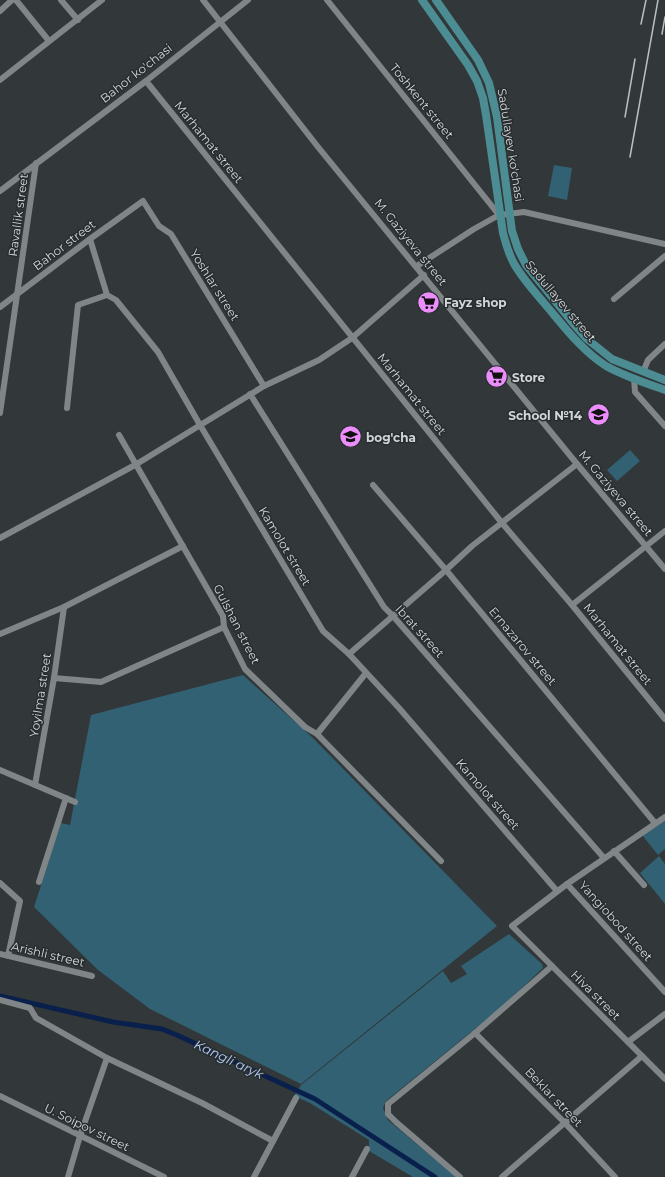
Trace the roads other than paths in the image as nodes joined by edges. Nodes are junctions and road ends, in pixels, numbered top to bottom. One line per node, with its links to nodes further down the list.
1 (12, 0): 10 (street)
2 (16, 0): 13 (street)
3 (61, 0): 11 (street)
4 (102, 0): 11 (street)
5 (203, 0): 12 (street, M. Gaziyeva street)
6 (248, 0): 12 (street, Bahor ko'chasi)
7 (327, 0): 20 (street, Toshkent street)
8 (422, 0): 20 (main road, Sadullayev street)
9 (436, 0): 19 (main road, Sadullayev ko'chasi)
10 (0, 11)
11 (78, 20): 13 (street)
12 (221, 21): 15 (street, Bahor ko'chasi); 24 (street, M. Gaziyeva street)
13 (49, 41): 14 (street)
14 (0, 80)
15 (146, 81): 16 (street, Bahor ko'chasi); 30 (street, Marhamat street)
16 (36, 163): 17 (street, Bahor ko'chasi); 26 (street, Ravallik street)
17 (0, 191)
18 (143, 201): 21 (street, Bahor street); 35 (street, Yoshlar street)
19 (509, 213): 20 (street); 22 (street); 32 (main road, Sadullayev ko'chasi)
20 (499, 215): 24 (street); 33 (main road, Sadullayev street)
21 (90, 239): 26 (street, Bahor street); 27 (street)
22 (665, 244)
23 (665, 256): 28 (street)
24 (417, 266): 25 (street, M. Gaziyeva street)
25 (424, 275): 30 (street); 43 (street, M. Gaziyeva street)
26 (18, 294): 29 (street, Bahor street); 39 (street, Ravallik street)
27 (107, 296): 38 (street); 40 (street, Kamolot street)
28 (614, 299)
29 (0, 307)
30 (352, 338): 35 (street); 46 (street, Marhamat street)
31 (665, 344): 32 (street)
32 (643, 372): 34 (main road, Sadullayev ko'chasi)
33 (634, 378): 36 (main road); 41 (street)
34 (665, 380)
35 (264, 386): 37 (street)
36 (665, 390)
37 (250, 394): 40 (street); 55 (street, Ibrat street)
38 (67, 408)
39 (0, 413)
40 (200, 425): 44 (street); 58 (street, Kamolot street)
41 (665, 426)
42 (119, 435): 44 (street, Gulshan street)
43 (577, 464): 46 (street); 50 (street, M. Gaziyeva street)
44 (135, 465): 48 (street); 49 (street, Gulshan street)
45 (373, 485): 52 (street, Ernazarov street)
46 (502, 523): 52 (street); 53 (street, Marhamat street)
47 (665, 531): 50 (street)
48 (0, 538)
49 (183, 546): 54 (street); 56 (street, Gulshan street)
50 (647, 547): 51 (street, M. Gaziyeva street); 53 (street)
51 (665, 569)
52 (446, 570): 55 (street); 68 (street, Ernazarov street)
53 (572, 606): 61 (street, Marhamat street)
54 (64, 607): 57 (street); 60 (street, Yoyilma street)
55 (393, 616): 58 (street); 70 (street, Ibrat street)
56 (224, 627): 60 (street); 62 (street, Gulshan street)
57 (0, 634)
58 (349, 654): 59 (street, Kamolot street)
59 (366, 672): 62 (street); 76 (street, Kamolot street)
60 (54, 678): 64 (street, Yoyilma street)
61 (665, 719)
62 (317, 734): 71 (street, Gulshan street)
63 (0, 770): 64 (street)
64 (35, 785): 65 (street)
65 (66, 798): 66 (street); 72 (street)
66 (75, 802)
67 (665, 816): 68 (street)
68 (655, 823): 69 (street)
69 (614, 851): 70 (street); 75 (street)
70 (604, 858): 74 (street)
71 (441, 861)
72 (39, 882)
73 (0, 883): 78 (street)
74 (567, 884): 76 (street); 81 (street, Yangiobod street)
75 (644, 885)
76 (558, 891): 79 (street, Hiva street)
77 (0, 954): 78 (street, Arishli street)
78 (8, 956): 80 (street, Arishli street)
79 (552, 966): 84 (street); 85 (street, Hiva street)
80 (92, 976)
81 (665, 992)
82 (0, 1000): 87 (street)
83 (665, 1014): 85 (street)
84 (476, 1033): 91 (street, Beklar street); 99 (street)
85 (628, 1042): 86 (street, Hiva street)
86 (642, 1056): 88 (street, Hiva street); 91 (street)
87 (107, 1058): 92 (street); 93 (street)
88 (665, 1079)
89 (0, 1096): 92 (street, U. Soipov street)
90 (296, 1098): 93 (street)
91 (564, 1122): 100 (street); 101 (street, Beklar street)
92 (80, 1136): 95 (street); 96 (street, U. Soipov street)
93 (272, 1141): 97 (street)
94 (367, 1149): 98 (street)
95 (68, 1177)
96 (164, 1177)
97 (254, 1177)
98 (352, 1177)
99 (460, 1177)
100 (502, 1177)
101 (615, 1177)

